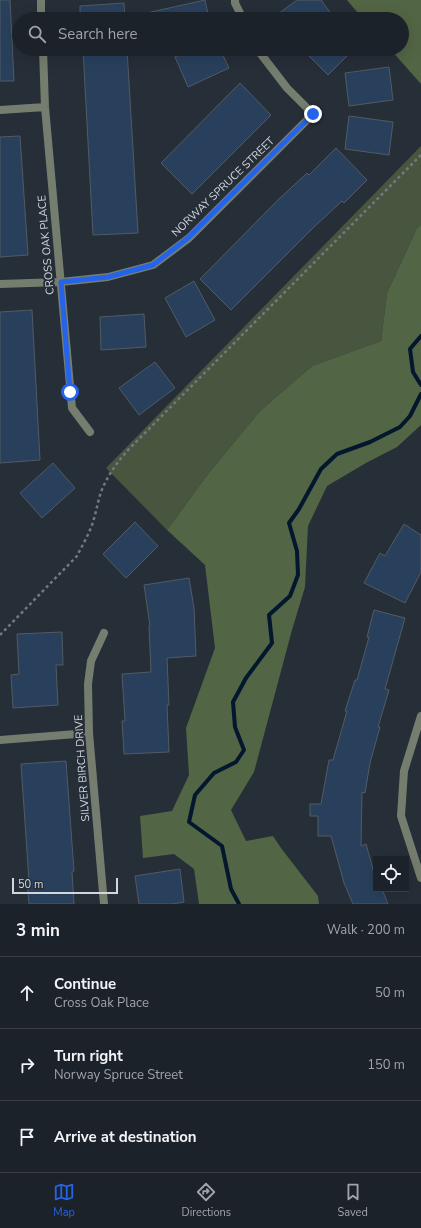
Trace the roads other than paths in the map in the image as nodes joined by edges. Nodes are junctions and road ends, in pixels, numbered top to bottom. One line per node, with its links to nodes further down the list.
1 (41, 0): 3 (street)
2 (235, 0): 4 (street)
3 (41, 12)
4 (240, 12)
5 (43, 56): 7 (street, CROSS OAK PLACE)
6 (262, 56): 9 (street, NORWAY SPRUCE STREET)
7 (45, 107): 8 (street); 9 (street, CROSS OAK PLACE)
8 (0, 110)
9 (61, 282): 10 (street, NORWAY SPRUCE STREET); 11 (street, CROSS OAK PLACE)
10 (0, 284)
11 (90, 432)
12 (104, 633): 14 (street, SILVER BIRCH DRIVE)
13 (421, 716): 16 (street)
14 (90, 733): 15 (street); 17 (street, SILVER BIRCH DRIVE)
15 (0, 740)
16 (421, 878)
17 (104, 904)

